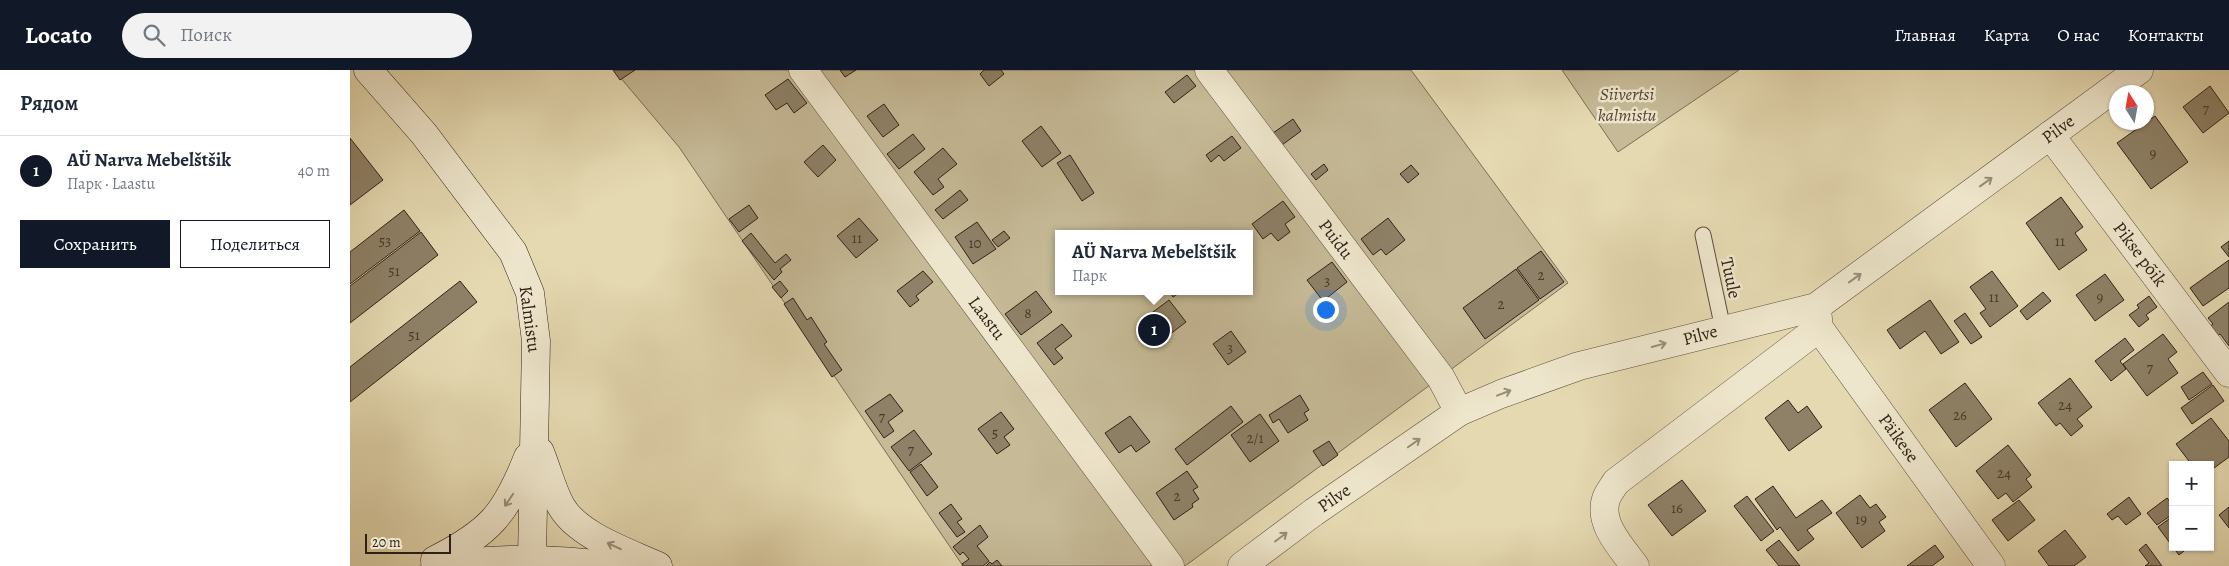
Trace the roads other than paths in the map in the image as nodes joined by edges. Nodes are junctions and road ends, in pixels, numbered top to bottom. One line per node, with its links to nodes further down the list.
1 (368, 70): 11 (street, Kalmistu)
2 (803, 70): 17 (street, Laastu)
3 (1209, 70): 10 (street, Puidu)
4 (2139, 70): 5 (street, Pilve)
5 (2050, 135): 7 (street, Pilve, one-way to 5); 9 (street, Pikse põik)
6 (1703, 235): 8 (lane, Tuule)
7 (1818, 317): 8 (street, Pilve); 19 (street); 20 (street, Päikese)
8 (1723, 329): 10 (street, Pilve, one-way to 8)
9 (2229, 373)
10 (1459, 412): 18 (street, Pilve, one-way to 10)
11 (535, 440): 12 (street, Kalmistu); 13 (street, one-way to 13); 16 (street, one-way to 11)
12 (532, 560): 14 (street); 15 (street)
13 (424, 566)
14 (435, 566)
15 (612, 566)
16 (658, 566)
17 (1170, 566)
18 (1242, 566)
19 (1635, 566)
20 (1991, 566)

